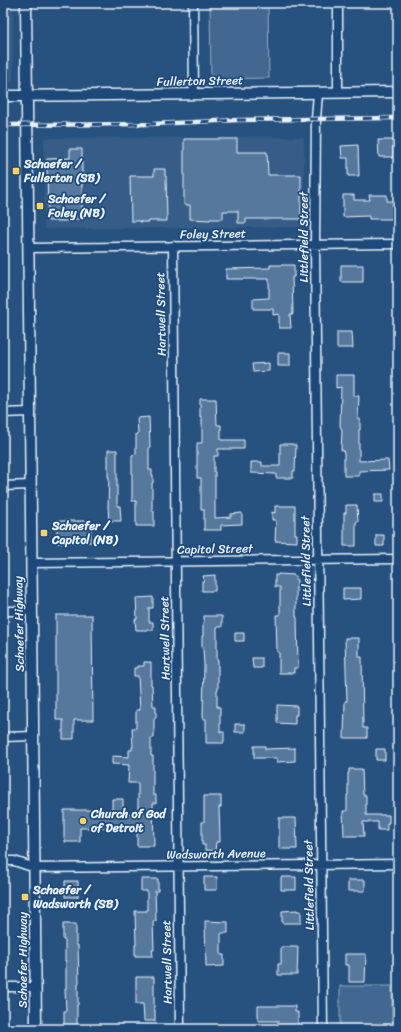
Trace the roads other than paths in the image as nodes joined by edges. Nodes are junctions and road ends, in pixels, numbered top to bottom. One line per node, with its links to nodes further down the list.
1 (26, 3): 9 (street, Schaefer Highway)
2 (193, 3): 7 (street)
3 (338, 3): 6 (street)
4 (398, 92): 6 (street, Fullerton Street)
5 (318, 93): 6 (street, Fullerton Street); 7 (street, Fullerton Street); 11 (street, Littlefield Street)
6 (338, 93)
7 (194, 94): 9 (street, Fullerton Street)
8 (3, 96): 9 (street, Fullerton Street)
9 (27, 96): 13 (street, Schaefer Highway)
10 (398, 244): 11 (street, Foley Street)
11 (315, 245): 12 (street, Foley Street); 19 (street, Littlefield Street)
12 (172, 246): 13 (street, Foley Street); 20 (street, Hartwell Street)
13 (28, 248): 14 (street, Schaefer Highway)
14 (30, 412): 15 (street); 16 (street, Schaefer Highway)
15 (3, 413)
16 (31, 485): 17 (street); 21 (street, Schaefer Highway)
17 (3, 486)
18 (398, 559): 19 (street, Capitol Street)
19 (318, 560): 20 (street, Capitol Street); 28 (street, Littlefield Street)
20 (176, 562): 21 (street, Capitol Street); 29 (street, Hartwell Street)
21 (31, 563): 23 (street, Schaefer Highway)
22 (3, 611): 23 (street)
23 (32, 611): 24 (street, Schaefer Highway)
24 (33, 736): 25 (street); 30 (street, Schaefer Highway)
25 (3, 737)
26 (3, 861): 30 (street, Wadsworth Avenue)
27 (398, 864): 28 (street, Wadsworth Avenue)
28 (321, 865): 29 (street, Wadsworth Avenue); 35 (street, Littlefield Street)
29 (178, 866): 30 (street, Wadsworth Avenue); 34 (street, Hartwell Street)
30 (35, 868): 32 (street, Schaefer Highway)
31 (3, 987): 32 (street)
32 (36, 987): 33 (street, Schaefer Highway)
33 (36, 1029)
34 (180, 1029)
35 (323, 1029)

